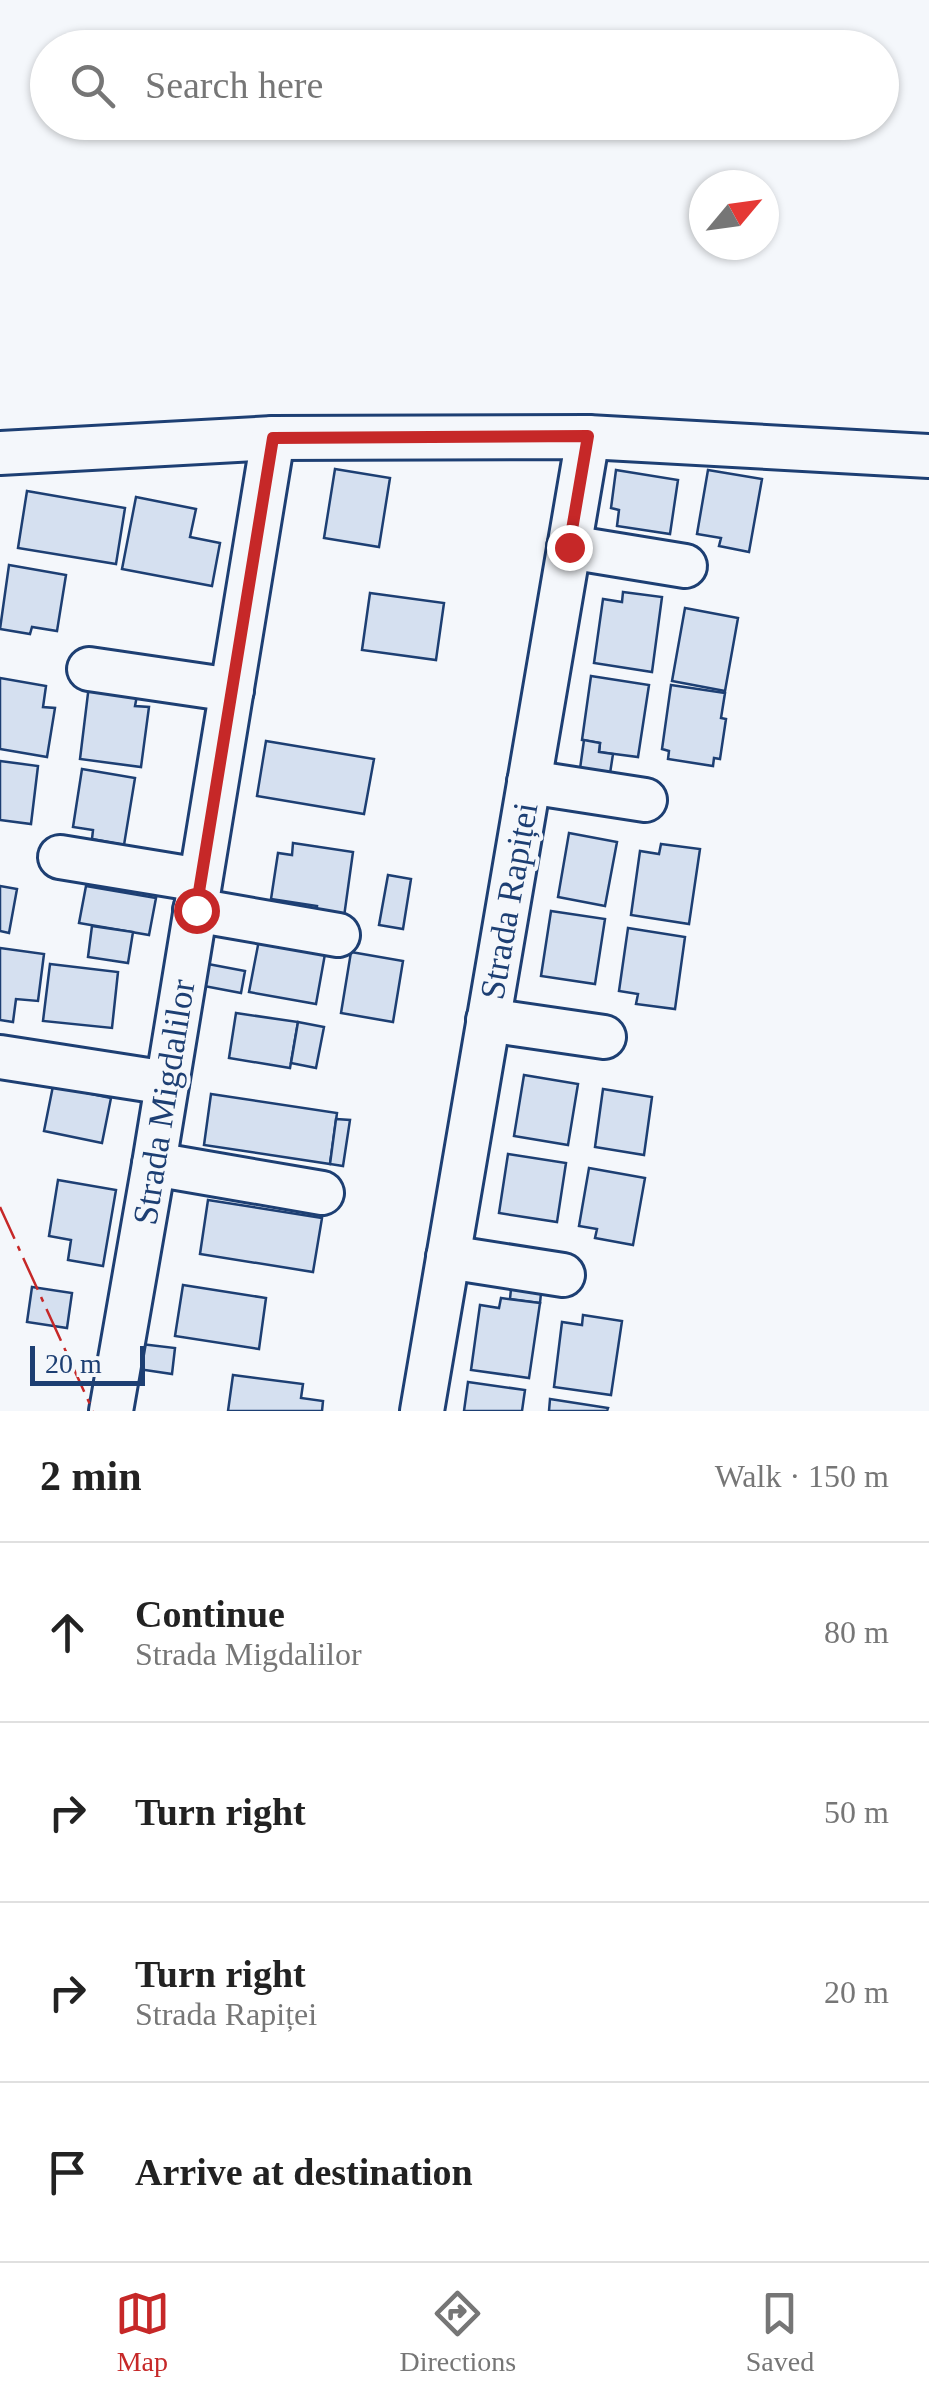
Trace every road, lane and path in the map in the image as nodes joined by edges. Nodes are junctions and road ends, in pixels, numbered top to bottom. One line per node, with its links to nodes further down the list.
1 (588, 436): 2 (street); 4 (street); 5 (street, Strada Rapiței)
2 (273, 438): 3 (street); 8 (street, Strada Migdalilor)
3 (0, 453)
4 (929, 456)
5 (569, 547): 6 (street); 9 (street, Strada Rapiței)
6 (685, 566)
7 (90, 669): 8 (street)
8 (232, 690): 12 (street, Strada Migdalilor)
9 (529, 782): 10 (street, Strada Rapiței); 14 (street, Strada Rapiței)
10 (644, 800)
11 (60, 858): 12 (street)
12 (198, 895): 13 (street); 17 (street, Strada Migdalilor)
13 (338, 935)
14 (488, 1020): 15 (street, Strada Rapiței); 20 (street, Strada Rapiței)
15 (604, 1037)
16 (0, 1057): 17 (street)
17 (167, 1083): 18 (street, Strada Migdalilor)
18 (154, 1164): 19 (street); 22 (street, Strada Migdalilor)
19 (322, 1193)
20 (448, 1257): 21 (street); 23 (street, Strada Rapiței)
21 (563, 1275)
22 (110, 1411)
23 (422, 1411)

